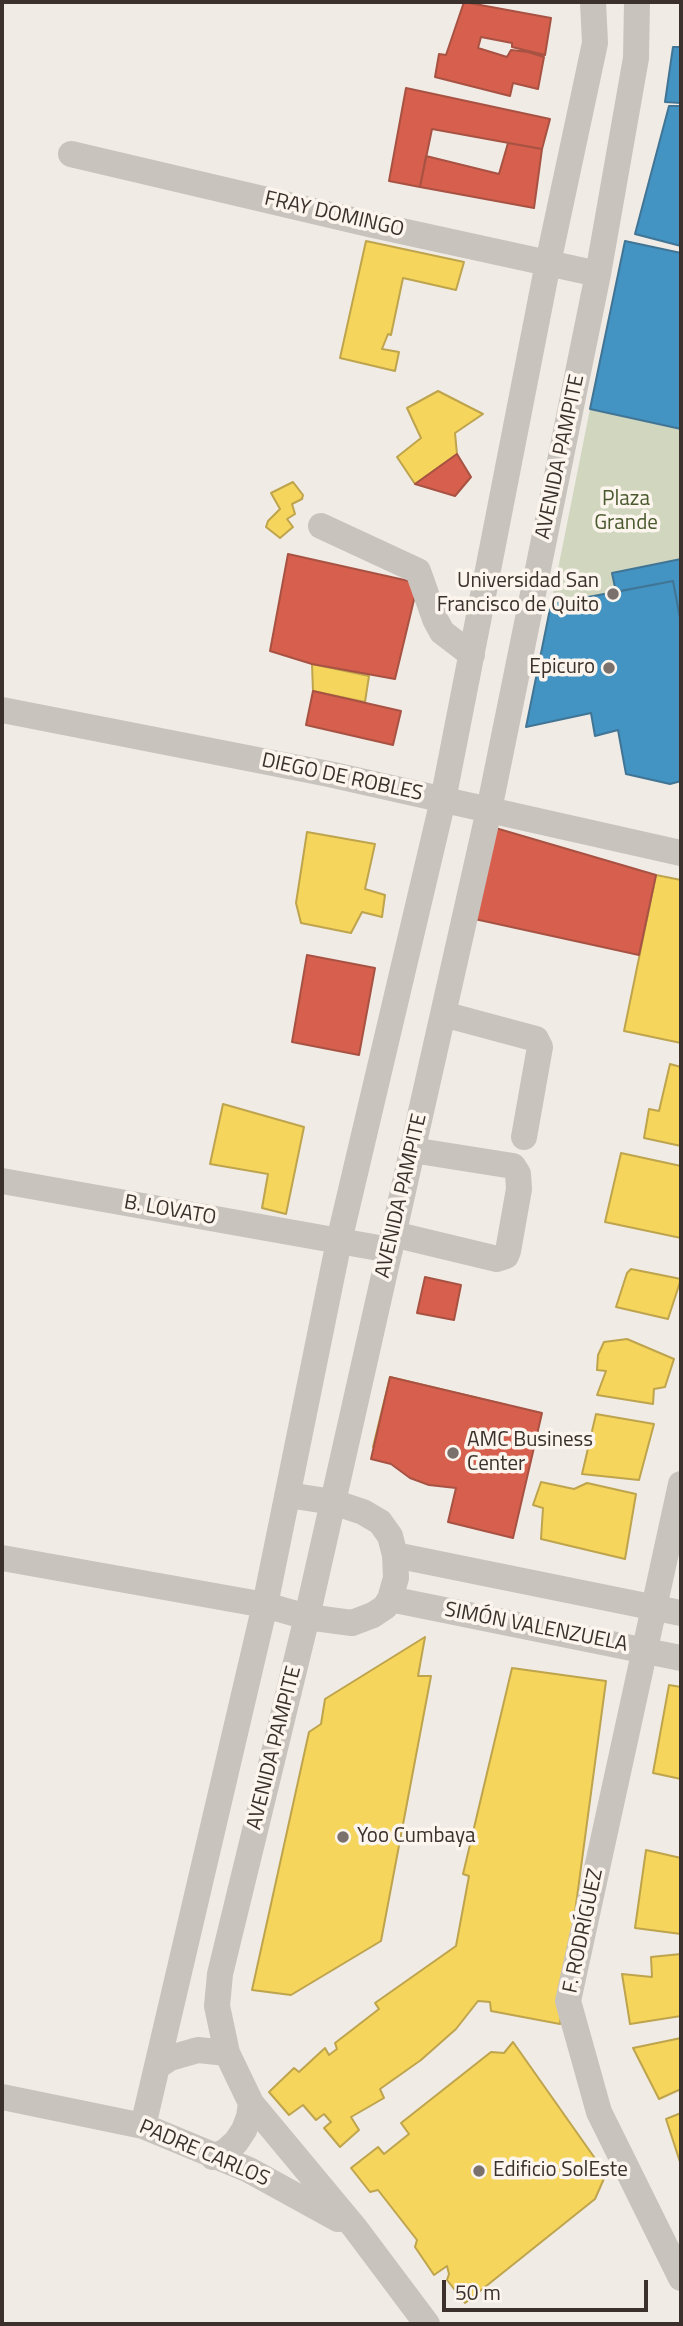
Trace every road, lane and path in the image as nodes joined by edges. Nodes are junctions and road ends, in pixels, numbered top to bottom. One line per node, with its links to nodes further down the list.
1 (593, 2): 4 (street, AVENIDA PAMPITE)
2 (637, 2): 5 (street, AVENIDA PAMPITE)
3 (71, 154): 4 (street, FRAY DOMINGO)
4 (548, 263): 5 (street, FRAY DOMINGO); 7 (street, AVENIDA PAMPITE)
5 (598, 274): 10 (street, AVENIDA PAMPITE)
6 (321, 526): 7 (street)
7 (472, 655): 9 (street, AVENIDA PAMPITE)
8 (2, 710): 9 (street, DIEGO DE ROBLES)
9 (443, 800): 10 (street, DIEGO DE ROBLES); 16 (street, AVENIDA PAMPITE)
10 (489, 810): 11 (street, DIEGO DE ROBLES); 12 (street, AVENIDA PAMPITE)
11 (681, 853)
12 (443, 1014): 13 (street); 14 (street, AVENIDA PAMPITE)
13 (524, 1137)
14 (412, 1150): 17 (street, AVENIDA PAMPITE); 17 (street, B. LOVATO)
15 (2, 1181): 16 (street, B. LOVATO)
16 (339, 1241): 17 (street, B. LOVATO); 19 (street, AVENIDA PAMPITE)
17 (392, 1242): 20 (street, AVENIDA PAMPITE)
18 (681, 1484): 25 (street, F. RODRÍGUEZ)
19 (288, 1495): 20 (street); 24 (street, AVENIDA PAMPITE)
20 (333, 1502): 21 (street); 27 (street, AVENIDA PAMPITE)
21 (395, 1555): 23 (street); 25 (street, SIMÓN VALENZUELA)
22 (2, 1558): 24 (street)
23 (390, 1599): 27 (street); 28 (street, SIMÓN VALENZUELA)
24 (265, 1605): 27 (street); 31 (street, AVENIDA PAMPITE)
25 (654, 1606): 26 (street, SIMÓN VALENZUELA); 28 (street, F. RODRÍGUEZ)
26 (681, 1613)
27 (307, 1617): 30 (street, AVENIDA PAMPITE)
28 (644, 1649): 29 (street, SIMÓN VALENZUELA); 37 (street, F. RODRÍGUEZ)
29 (681, 1658)
30 (228, 2053): 31 (street); 33 (street, AVENIDA PAMPITE)
31 (158, 2066): 34 (street, AVENIDA PAMPITE)
32 (2, 2097): 34 (street, PADRE CARLOS)
33 (251, 2103): 35 (street); 36 (street, AVENIDA PAMPITE)
34 (143, 2126): 35 (street, PADRE CARLOS)
35 (213, 2157): 36 (street, PADRE CARLOS)
36 (355, 2228): 38 (street, AVENIDA PAMPITE)
37 (681, 2277)
38 (427, 2324)

